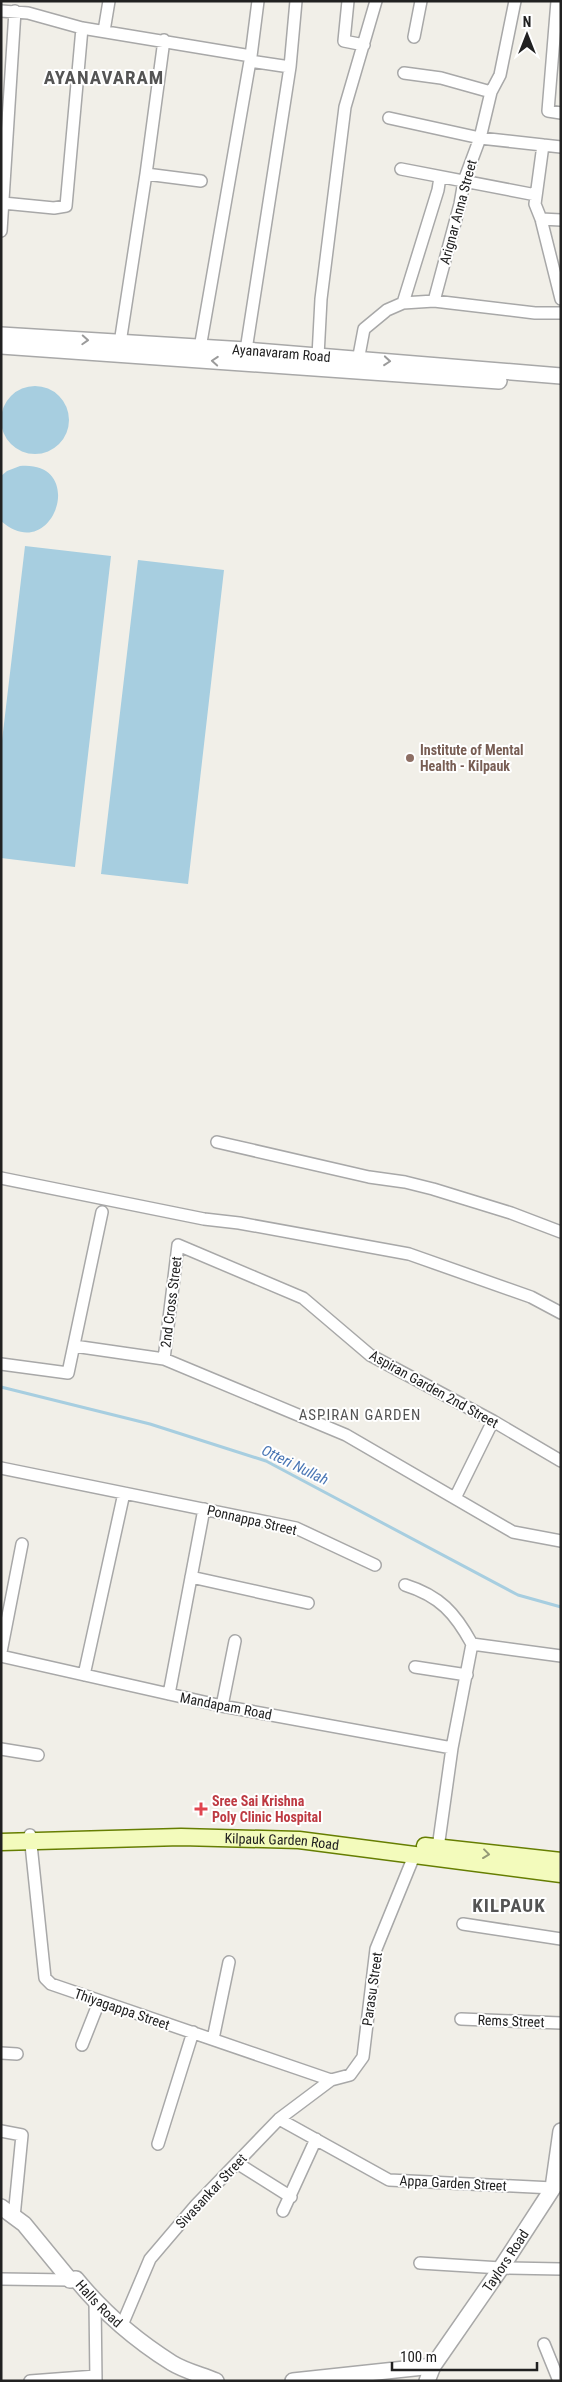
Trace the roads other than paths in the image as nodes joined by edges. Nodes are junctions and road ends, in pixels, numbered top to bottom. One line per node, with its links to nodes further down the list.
1 (109, 1): 15 (street)
2 (254, 1): 9 (street)
3 (296, 1): 21 (street)
4 (348, 1): 18 (street)
5 (376, 1): 18 (street)
6 (422, 1): 16 (street)
7 (516, 1): 25 (street, Arignar Anna Street)
8 (556, 1): 13 (street)
9 (258, 2): 20 (street)
10 (29, 7): 12 (street); 14 (street)
11 (1, 11): 12 (street)
12 (15, 11): 22 (street)
13 (558, 21): 19 (street)
14 (82, 28): 15 (street); 38 (street)
15 (104, 32): 17 (street)
16 (414, 37)
17 (164, 40): 20 (street); 33 (street)
18 (364, 45): 51 (street)
19 (557, 48): 24 (street)
20 (250, 58): 21 (street); 49 (street)
21 (290, 67): 50 (street)
22 (6, 72): 28 (street)
23 (404, 73): 25 (street)
24 (555, 75): 26 (street)
25 (491, 92): 29 (street, Arignar Anna Street)
26 (561, 112)
27 (389, 118): 29 (street)
28 (4, 129): 38 (street)
29 (480, 138): 30 (street); 36 (street, Arignar Anna Street)
30 (543, 145): 31 (street); 37 (street)
31 (561, 148)
32 (401, 169): 34 (street)
33 (146, 174): 35 (street); 47 (street)
34 (440, 177): 36 (street); 44 (street)
35 (200, 181)
36 (464, 181): 37 (street); 43 (street, Arignar Anna Street)
37 (536, 195): 39 (street)
38 (3, 203): 41 (street)
39 (541, 219): 40 (street); 42 (street)
40 (561, 220)
41 (1, 231)
42 (561, 299)
43 (434, 301): 44 (street); 45 (street)
44 (403, 303): 52 (street)
45 (561, 313)
46 (1, 335): 47 (street, Ayanavaram Road, one-way to 47)
47 (120, 343): 49 (street, Ayanavaram Road)
48 (1, 346): 52 (street, Ayanavaram Road, one-way to 48)
49 (200, 348): 50 (street, Ayanavaram Road)
50 (246, 350): 51 (street, Ayanavaram Road)
51 (318, 356): 52 (street, Ayanavaram Road)
52 (357, 365): 53 (street, Ayanavaram Road, one-way to 53); 54 (street, Ayanavaram Road)
53 (561, 376)
54 (561, 386)
55 (217, 1142): 58 (street)
56 (1, 1178): 60 (street)
57 (102, 1212): 61 (street)
58 (561, 1232)
59 (178, 1246): 62 (street, 2nd Cross Street); 64 (street, Aspiran Garden 2nd Street)
60 (561, 1313)
61 (74, 1346): 62 (street); 63 (street)
62 (164, 1359): 68 (street)
63 (1, 1364)
64 (493, 1421): 65 (street, Aspiran Garden 2nd Street); 68 (street)
65 (561, 1461)
66 (1, 1468): 67 (street, Ponnappa Street)
67 (124, 1493): 69 (street, Ponnappa Street); 82 (street)
68 (455, 1498): 70 (street)
69 (204, 1509): 72 (street, Ponnappa Street); 73 (street)
70 (561, 1541)
71 (22, 1544): 78 (street)
72 (375, 1565)
73 (191, 1577): 75 (street); 84 (street)
74 (404, 1585): 77 (street)
75 (308, 1603)
76 (235, 1641): 85 (street)
77 (472, 1644): 80 (street); 83 (street)
78 (1, 1652)
79 (1, 1656): 82 (street, Mandapam Road)
80 (557, 1656)
81 (415, 1668): 83 (street)
82 (84, 1674): 84 (street, Mandapam Road)
83 (467, 1675): 87 (street)
84 (169, 1694): 85 (street, Mandapam Road)
85 (222, 1706): 87 (street, Mandapam Road)
86 (1, 1748): 88 (street)
87 (452, 1748): 92 (street)
88 (38, 1755)
89 (1, 1834): 90 (main road, Kilpauk Garden Road)
90 (30, 1838): 91 (main road, Kilpauk Garden Road); 92 (main road, Kilpauk Garden Road); 93 (main road, Kilpauk Garden Road); 98 (street, Thiyagappa Street)
91 (1, 1842)
92 (438, 1848): 94 (main road, Kilpauk Garden Road, one-way to 94)
93 (414, 1856): 94 (main road, Kilpauk Garden Road); 106 (street, Parasu Street)
94 (560, 1865)
95 (464, 1924): 96 (street)
96 (561, 1939)
97 (229, 1962): 102 (street)
98 (98, 2002): 101 (street, Thiyagappa Street); 103 (street)
99 (461, 2019): 100 (street, Rems Street)
100 (561, 2023)
101 (192, 2032): 102 (street, Thiyagappa Street); 111 (street)
102 (213, 2039): 106 (street, Thiyagappa Street)
103 (82, 2045)
104 (1, 2053): 105 (street)
105 (17, 2054)
106 (331, 2080): 107 (street, Sivasankar Street)
107 (280, 2119): 110 (street, Appa Garden Street); 112 (street, Sivasankar Street)
108 (1, 2131): 117 (street)
109 (561, 2131): 113 (street, Taylors Road)
110 (316, 2139): 113 (street, Appa Garden Street); 114 (street)
111 (158, 2144)
112 (237, 2163): 114 (street); 124 (street, Sivasankar Street)
113 (553, 2188): 119 (street, Taylors Road)
114 (291, 2197): 116 (street)
115 (1, 2207): 117 (street, Halls Road)
116 (283, 2211)
117 (14, 2217): 122 (street, Halls Road)
118 (420, 2262): 119 (street)
119 (501, 2268): 120 (street); 126 (street, Taylors Road)
120 (561, 2269)
121 (1, 2279): 122 (street)
122 (70, 2280): 123 (street, Halls Road)
123 (95, 2301): 124 (street, Halls Road); 127 (street)
124 (122, 2325): 130 (street, Halls Road)
125 (544, 2344): 133 (street)
126 (433, 2366): 128 (street); 132 (street, Taylors Road)
127 (96, 2378): 129 (street)
128 (353, 2378): 131 (street)
129 (30, 2381)
130 (216, 2381)
131 (293, 2381)
132 (427, 2381)
133 (558, 2381)

